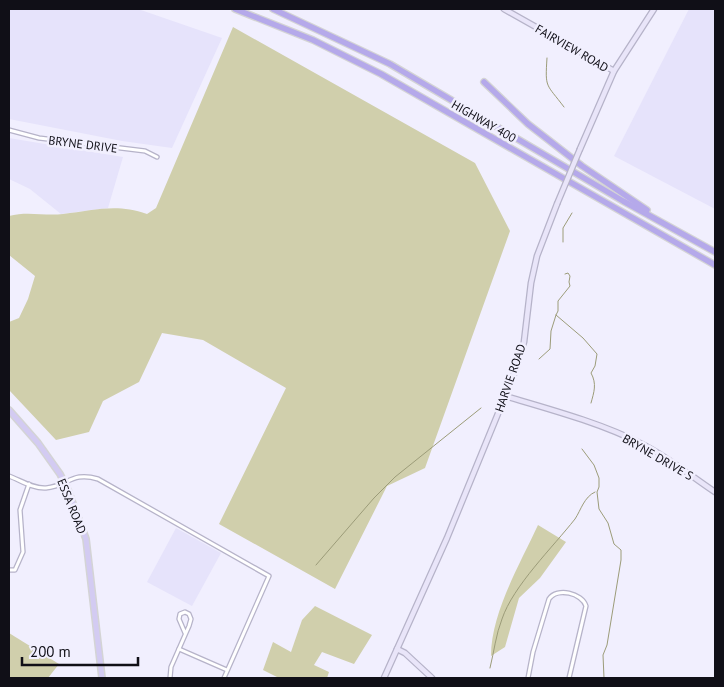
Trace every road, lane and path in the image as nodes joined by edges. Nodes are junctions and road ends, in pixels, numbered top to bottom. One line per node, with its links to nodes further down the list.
1 (235, 9): 11 (highway, HIGHWAY 400)
2 (272, 9): 9 (highway, HIGHWAY 400)
3 (504, 9): 5 (street, FAIRVIEW ROAD)
4 (654, 9): 5 (street, HARVIE ROAD)
5 (614, 71): 12 (street, HARVIE ROAD, bridge)
6 (484, 82): 9 (highway)
7 (9, 130): 8 (street, BRYNE DRIVE)
8 (157, 157)
9 (662, 222): 10 (highway, HIGHWAY 400)
10 (715, 252)
11 (715, 265)
12 (505, 396): 17 (street, BRYNE DRIVE S); 21 (street, HARVIE ROAD)
13 (9, 410): 15 (main road, ESSA ROAD)
14 (9, 476): 16 (street)
15 (64, 482): 16 (street); 22 (street); 23 (main road, ESSA ROAD)
16 (29, 484): 18 (street)
17 (715, 492)
18 (9, 570)
19 (185, 633): 19 (street); 20 (street)
20 (179, 649): 22 (street); 24 (street)
21 (397, 649): 26 (street, HARVIE ROAD); 27 (street)
22 (227, 670): 25 (street)
23 (102, 678)
24 (170, 678)
25 (224, 678)
26 (384, 678)
27 (432, 678)
28 (528, 678): 29 (street)
29 (569, 678)

